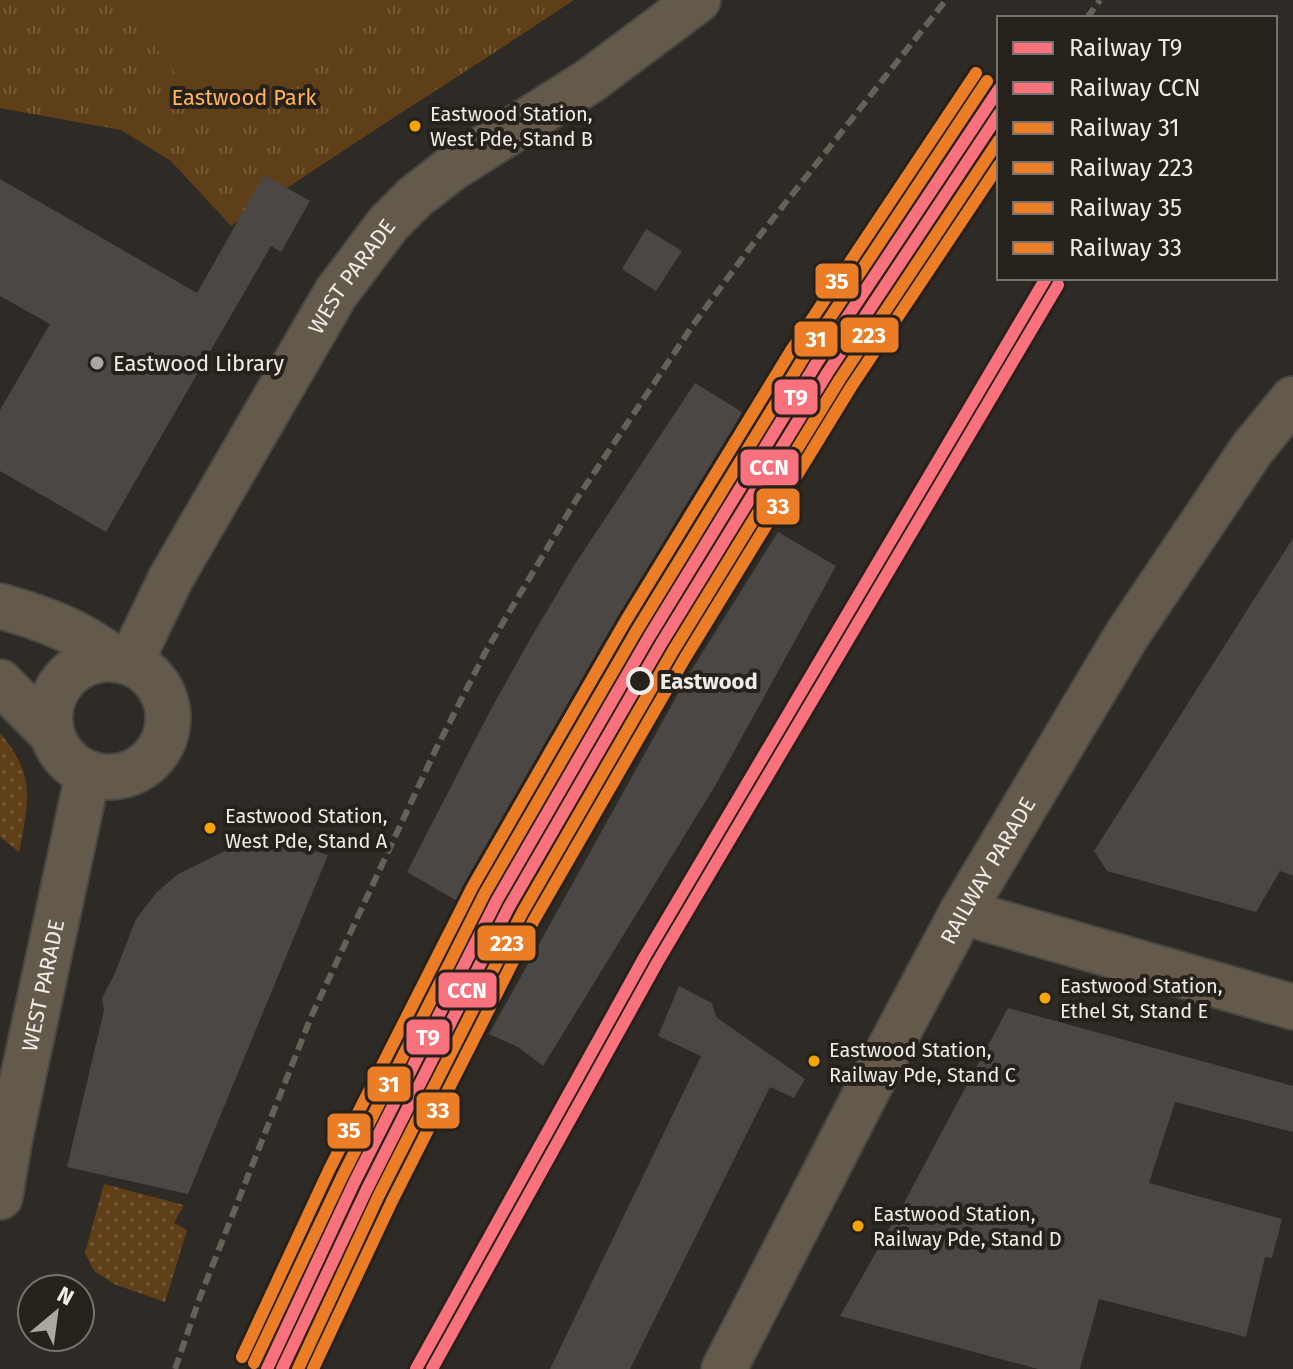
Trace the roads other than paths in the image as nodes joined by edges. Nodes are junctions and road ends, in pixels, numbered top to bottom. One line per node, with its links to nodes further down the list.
1 (698, 0): 4 (street, WEST PARADE)
2 (1293, 399): 8 (street, RAILWAY PARADE)
3 (0, 606): 4 (street)
4 (122, 661): 6 (street); 7 (street)
5 (0, 682): 6 (street)
6 (52, 734): 7 (street)
7 (88, 773): 10 (street, WEST PARADE)
8 (962, 912): 9 (street); 11 (street, RAILWAY PARADE)
9 (1293, 1007)
10 (0, 1197)
11 (724, 1369)

